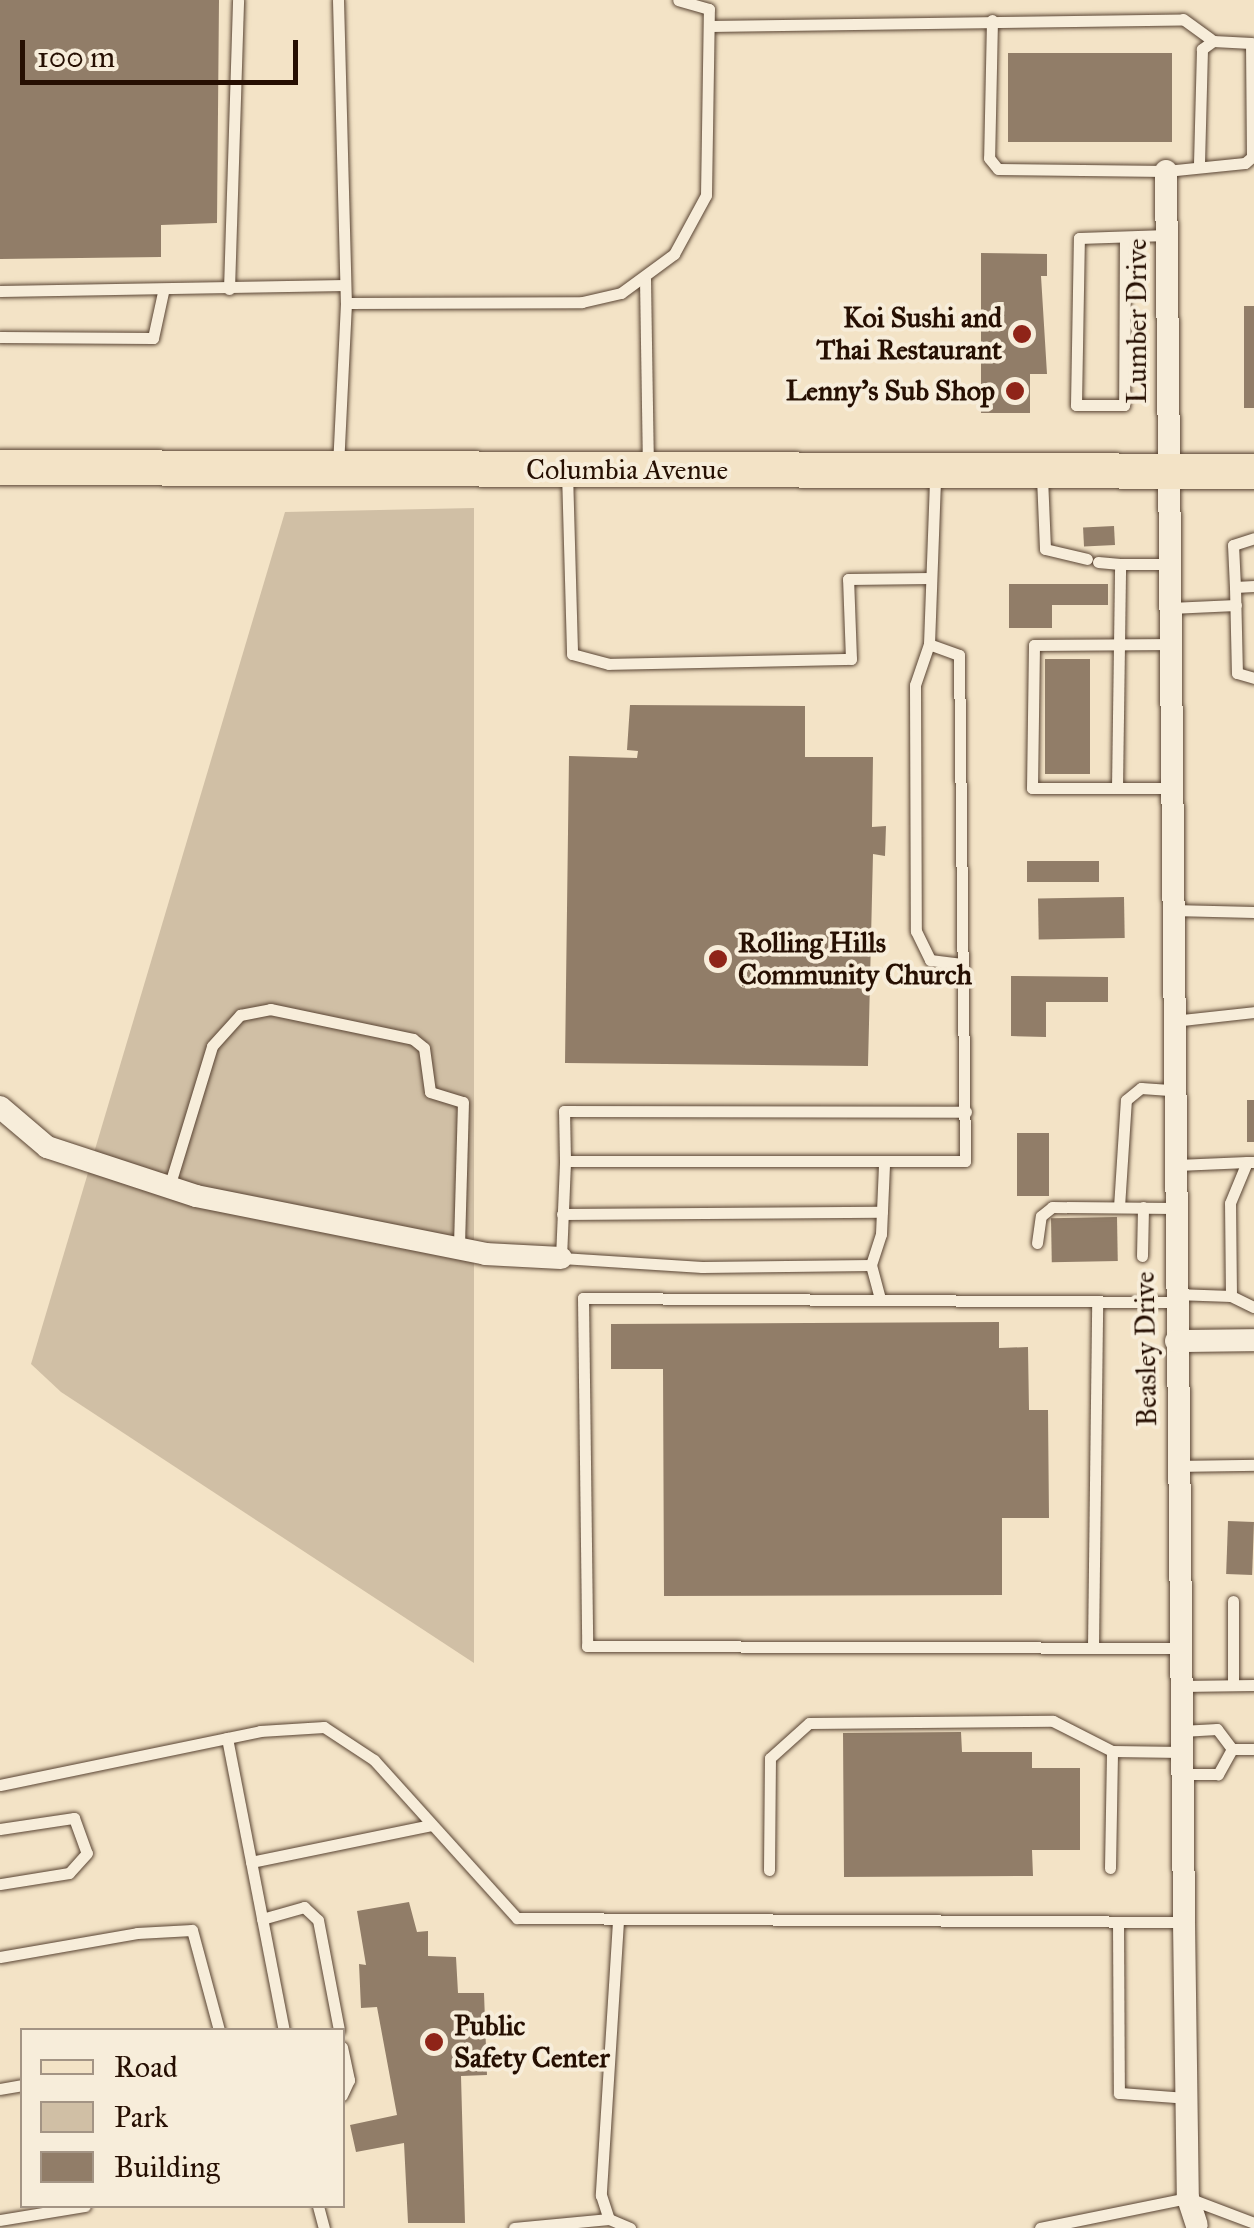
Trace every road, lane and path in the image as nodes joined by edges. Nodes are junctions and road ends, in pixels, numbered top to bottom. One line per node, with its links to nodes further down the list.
1 (238, 0): 14 (lane)
2 (338, 0): 13 (lane)
3 (678, 0): 5 (lane)
4 (992, 20): 5 (lane); 6 (lane); 9 (lane)
5 (708, 26): 12 (lane)
6 (1208, 45): 7 (lane); 8 (lane)
7 (1252, 157): 8 (lane)
8 (1199, 166): 9 (lane)
9 (1166, 171): 10 (street, Lumber Drive)
10 (1167, 236): 11 (lane); 23 (street, Lumber Drive)
11 (1125, 237): 11 (lane)
12 (645, 279): 17 (lane); 21 (lane)
13 (346, 285): 14 (lane); 17 (lane)
14 (229, 289): 16 (lane)
15 (0, 290): 16 (lane)
16 (163, 292): 18 (lane)
17 (346, 303): 22 (lane)
18 (0, 337)
19 (0, 467): 22 (main road, Columbia Avenue)
20 (567, 468): 21 (main road, Columbia Avenue); 22 (main road, Columbia Avenue); 30 (lane)
21 (648, 469): 26 (main road, Columbia Avenue)
22 (338, 470)
23 (1168, 470): 24 (main road, Columbia Avenue); 25 (main road, Columbia Avenue); 29 (street, Beasley Drive)
24 (1042, 471): 26 (main road, Columbia Avenue); 28 (lane)
25 (1254, 471)
26 (935, 472): 30 (lane)
27 (1254, 538): 32 (lane)
28 (1120, 564): 29 (lane); 36 (lane)
29 (1169, 564): 34 (street, Beasley Drive)
30 (931, 578): 35 (lane)
31 (1254, 586): 32 (lane)
32 (1235, 587): 33 (lane)
33 (1236, 604): 34 (lane); 38 (lane)
34 (1170, 608): 37 (street, Beasley Drive)
35 (929, 644): 43 (lane); 43 (lane)
36 (1120, 644): 37 (lane); 39 (lane); 39 (lane)
37 (1170, 644): 40 (street, Beasley Drive)
38 (1254, 678)
39 (1117, 788): 40 (lane)
40 (1171, 788): 41 (street, Beasley Drive)
41 (1172, 910): 42 (lane); 45 (street, Beasley Drive)
42 (1254, 912)
43 (962, 964): 48 (lane)
44 (1254, 1012): 45 (lane)
45 (1173, 1021): 46 (street, Beasley Drive)
46 (1173, 1090): 52 (street, Beasley Drive); 54 (lane)
47 (0, 1107): 53 (street)
48 (966, 1112): 49 (lane); 51 (lane)
49 (565, 1161): 51 (lane); 58 (lane)
50 (1251, 1162): 52 (lane); 64 (lane)
51 (884, 1165): 57 (lane)
52 (1174, 1165): 56 (street, Beasley Drive)
53 (170, 1188): 60 (street); 60 (lane)
54 (1119, 1208): 55 (lane); 59 (lane)
55 (1143, 1208): 56 (lane); 61 (lane)
56 (1174, 1208): 65 (street, Beasley Drive)
57 (882, 1212): 58 (lane); 63 (lane)
58 (562, 1214): 62 (lane)
59 (1037, 1243)
60 (459, 1249): 62 (street)
61 (1142, 1256)
62 (560, 1258): 63 (lane)
63 (871, 1265): 66 (lane)
64 (1231, 1296): 65 (lane); 68 (lane)
65 (1175, 1298): 67 (lane); 70 (street, Beasley Drive)
66 (880, 1299): 67 (lane); 74 (lane)
67 (1098, 1303): 74 (lane)
68 (1254, 1307)
69 (1254, 1340): 70 (street)
70 (1176, 1341): 72 (street, Beasley Drive)
71 (1254, 1465): 72 (lane)
72 (1178, 1466): 75 (street, Beasley Drive)
73 (1233, 1601): 76 (lane)
74 (1094, 1647): 75 (lane)
75 (1180, 1648): 78 (street, Beasley Drive)
76 (1233, 1685): 77 (lane); 78 (lane)
77 (1254, 1685)
78 (1181, 1686): 83 (street, Beasley Drive)
79 (227, 1738): 84 (lane); 85 (lane); 87 (lane)
80 (1232, 1749): 81 (lane); 83 (lane); 83 (lane)
81 (1254, 1749)
82 (1112, 1750): 83 (lane); 88 (lane); 89 (lane)
83 (1182, 1752): 94 (street, Beasley Drive)
84 (0, 1785)
85 (431, 1825): 87 (lane); 92 (lane)
86 (0, 1829): 90 (lane)
87 (251, 1862): 91 (lane)
88 (1110, 1868)
89 (769, 1870)
90 (0, 1884)
91 (262, 1918): 97 (lane); 98 (lane)
92 (618, 1922): 93 (lane); 104 (lane)
93 (1118, 1922): 94 (lane); 101 (lane)
94 (1184, 1922): 101 (street, Beasley Drive)
95 (0, 1957): 96 (lane)
96 (218, 2028)
97 (284, 2028)
98 (339, 2028)
99 (345, 2061): 100 (lane)
100 (345, 2089)
101 (1186, 2098): 102 (street, Beasley Drive)
102 (1188, 2198): 106 (lane); 107 (street, Beasley Drive); 110 (lane)
103 (73, 2208): 105 (lane)
104 (609, 2219): 108 (lane); 109 (lane)
105 (0, 2220)
106 (1254, 2224)
107 (1197, 2227)
108 (514, 2228)
109 (630, 2228)
110 (1040, 2228)

